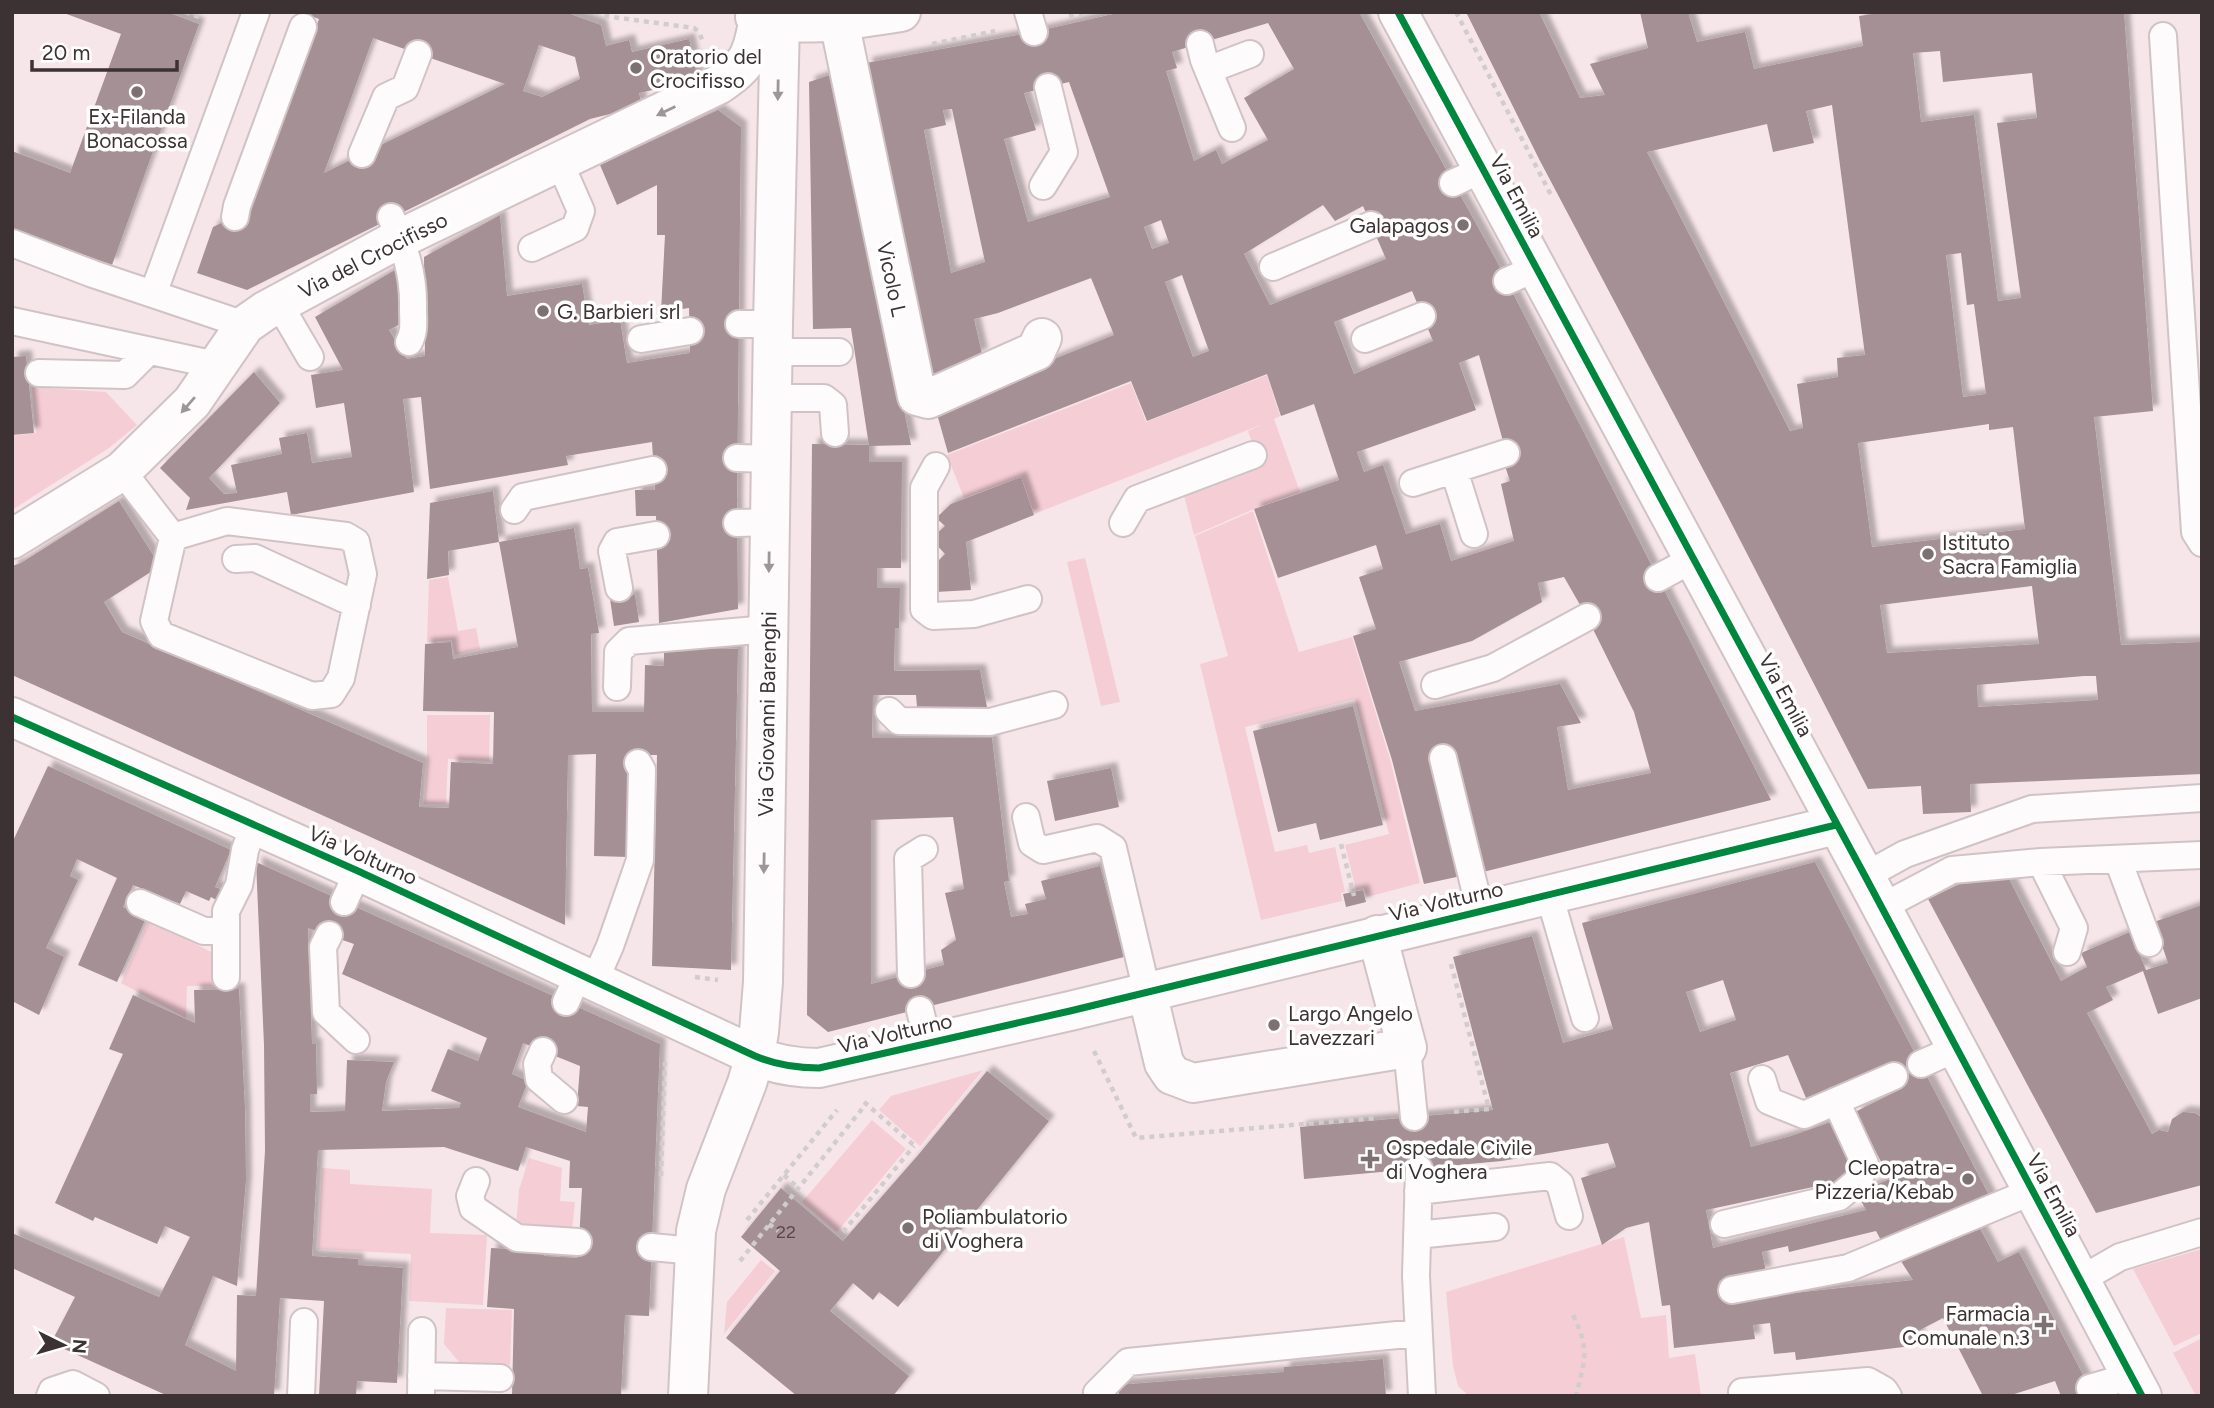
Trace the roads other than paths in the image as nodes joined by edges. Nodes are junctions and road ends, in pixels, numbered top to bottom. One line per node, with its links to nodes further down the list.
1 (256, 12): 25 (lane)
2 (901, 12): 5 (street)
3 (1398, 12): 57 (street, Via Emilia)
4 (760, 17): 5 (street); 15 (street, Via del Crocifisso, one-way to 15); 30 (street, Via Giovanni Barenghi, one-way to 30)
5 (839, 21): 31 (street, Vicolo L)
6 (303, 27): 17 (lane)
7 (2163, 36): 55 (lane)
8 (1200, 44): 11 (lane)
9 (418, 54): 14 (lane)
10 (1250, 54): 11 (lane)
11 (1208, 70): 13 (lane)
12 (1048, 87): 16 (lane)
13 (1232, 128)
14 (362, 154)
15 (560, 163): 19 (street, Via del Crocifisso); 21 (lane)
16 (1043, 186)
17 (235, 217)
18 (1371, 225): 23 (lane)
19 (396, 228): 26 (street, Via del Crocifisso); 34 (lane)
20 (12, 243): 24 (lane)
21 (532, 248)
22 (12, 255): 24 (lane)
23 (1273, 267)
24 (93, 274): 25 (lane)
25 (153, 294): 26 (lane)
26 (265, 305): 37 (lane); 38 (street, Via del Crocifisso)
27 (1422, 316): 33 (lane)
28 (12, 321): 35 (lane)
29 (690, 331): 32 (lane)
30 (761, 333): 36 (lane); 40 (street, Via Giovanni Barenghi)
31 (1042, 338)
32 (641, 339)
33 (1365, 340)
34 (409, 342)
35 (149, 351): 38 (lane); 39 (lane)
36 (839, 352)
37 (310, 357)
38 (216, 365): 47 (street, Via del Crocifisso, one-way to 47)
39 (39, 373)
40 (772, 398): 41 (lane); 63 (street, Via Giovanni Barenghi, one-way to 63)
41 (835, 433)
42 (1506, 453): 46 (lane)
43 (1253, 455): 50 (lane)
44 (936, 466): 60 (lane)
45 (653, 470): 49 (lane)
46 (1454, 470): 48 (lane); 51 (lane)
47 (122, 471): 53 (lane); 54 (street, Via del Crocifisso)
48 (1413, 484)
49 (514, 510)
50 (1123, 523)
51 (1474, 534)
52 (656, 535): 59 (lane)
53 (173, 537): 61 (lane); 61 (lane)
54 (12, 539)
55 (2202, 544)
56 (236, 559): 61 (lane)
57 (1693, 559): 58 (lane); 74 (street, Via Emilia)
58 (1658, 578)
59 (619, 588)
60 (1028, 599)
61 (357, 605)
62 (1587, 617): 64 (lane)
63 (768, 629): 65 (lane); 97 (street, Via Giovanni Barenghi, one-way to 97)
64 (1434, 685)
65 (617, 687)
66 (1054, 705): 67 (lane)
67 (889, 711)
68 (16, 728): 73 (street, Via Volturno)
69 (1443, 758): 82 (lane)
70 (638, 763): 90 (lane)
71 (2202, 798): 79 (lane)
72 (1026, 817): 91 (lane)
73 (254, 825): 83 (lane); 90 (street, Via Volturno)
74 (1836, 825): 79 (street, Via Emilia); 80 (street, Via Volturno)
75 (924, 849): 88 (lane)
76 (2202, 855): 77 (lane)
77 (2118, 860): 78 (lane); 86 (lane)
78 (2041, 862): 79 (lane); 87 (lane)
79 (1873, 892): 95 (street, Via Emilia)
80 (1549, 894): 82 (street, Via Volturno); 92 (lane)
81 (140, 902): 83 (lane)
82 (1480, 910): 85 (street, Via Volturno)
83 (225, 931): 89 (lane)
84 (329, 935): 93 (lane)
85 (1377, 935): 91 (street, Via Volturno); 94 (street)
86 (2149, 943)
87 (2067, 952)
88 (911, 974)
89 (226, 977)
90 (580, 985): 97 (street, Via Volturno)
91 (1147, 992): 94 (street); 97 (street, Via Volturno)
92 (1585, 1018)
93 (356, 1040)
94 (1407, 1048): 103 (lane)
95 (1956, 1048): 98 (lane); 105 (street, Via Emilia)
96 (543, 1051): 101 (lane)
97 (755, 1056): 113 (street, Via Giovanni Barenghi)
98 (1921, 1063)
99 (1894, 1076): 102 (lane)
100 (1762, 1079): 102 (lane)
101 (564, 1100)
102 (1836, 1101): 107 (lane)
103 (1414, 1117)
104 (476, 1181): 111 (lane)
105 (2033, 1191): 114 (street, Via Emilia); 115 (lane)
106 (1569, 1216): 110 (lane)
107 (1724, 1224)
108 (1495, 1227): 110 (lane)
109 (2202, 1233): 114 (lane)
110 (1417, 1235): 118 (lane)
111 (578, 1242)
112 (651, 1247): 113 (lane)
113 (695, 1251): 127 (street, Via Giovanni Barenghi)
114 (2080, 1280): 121 (street, Via Emilia)
115 (1732, 1290)
116 (304, 1322): 126 (lane)
117 (422, 1331): 120 (lane)
118 (1417, 1333): 128 (lane); 129 (lane)
119 (500, 1378): 120 (lane)
120 (421, 1386)
121 (2137, 1386): 122 (lane)
122 (2090, 1388)
123 (1742, 1392): 130 (lane)
124 (50, 1396): 125 (lane)
125 (96, 1396)
126 (301, 1396)
127 (688, 1396)
128 (1097, 1396)
129 (1422, 1396)
130 (1888, 1396)

